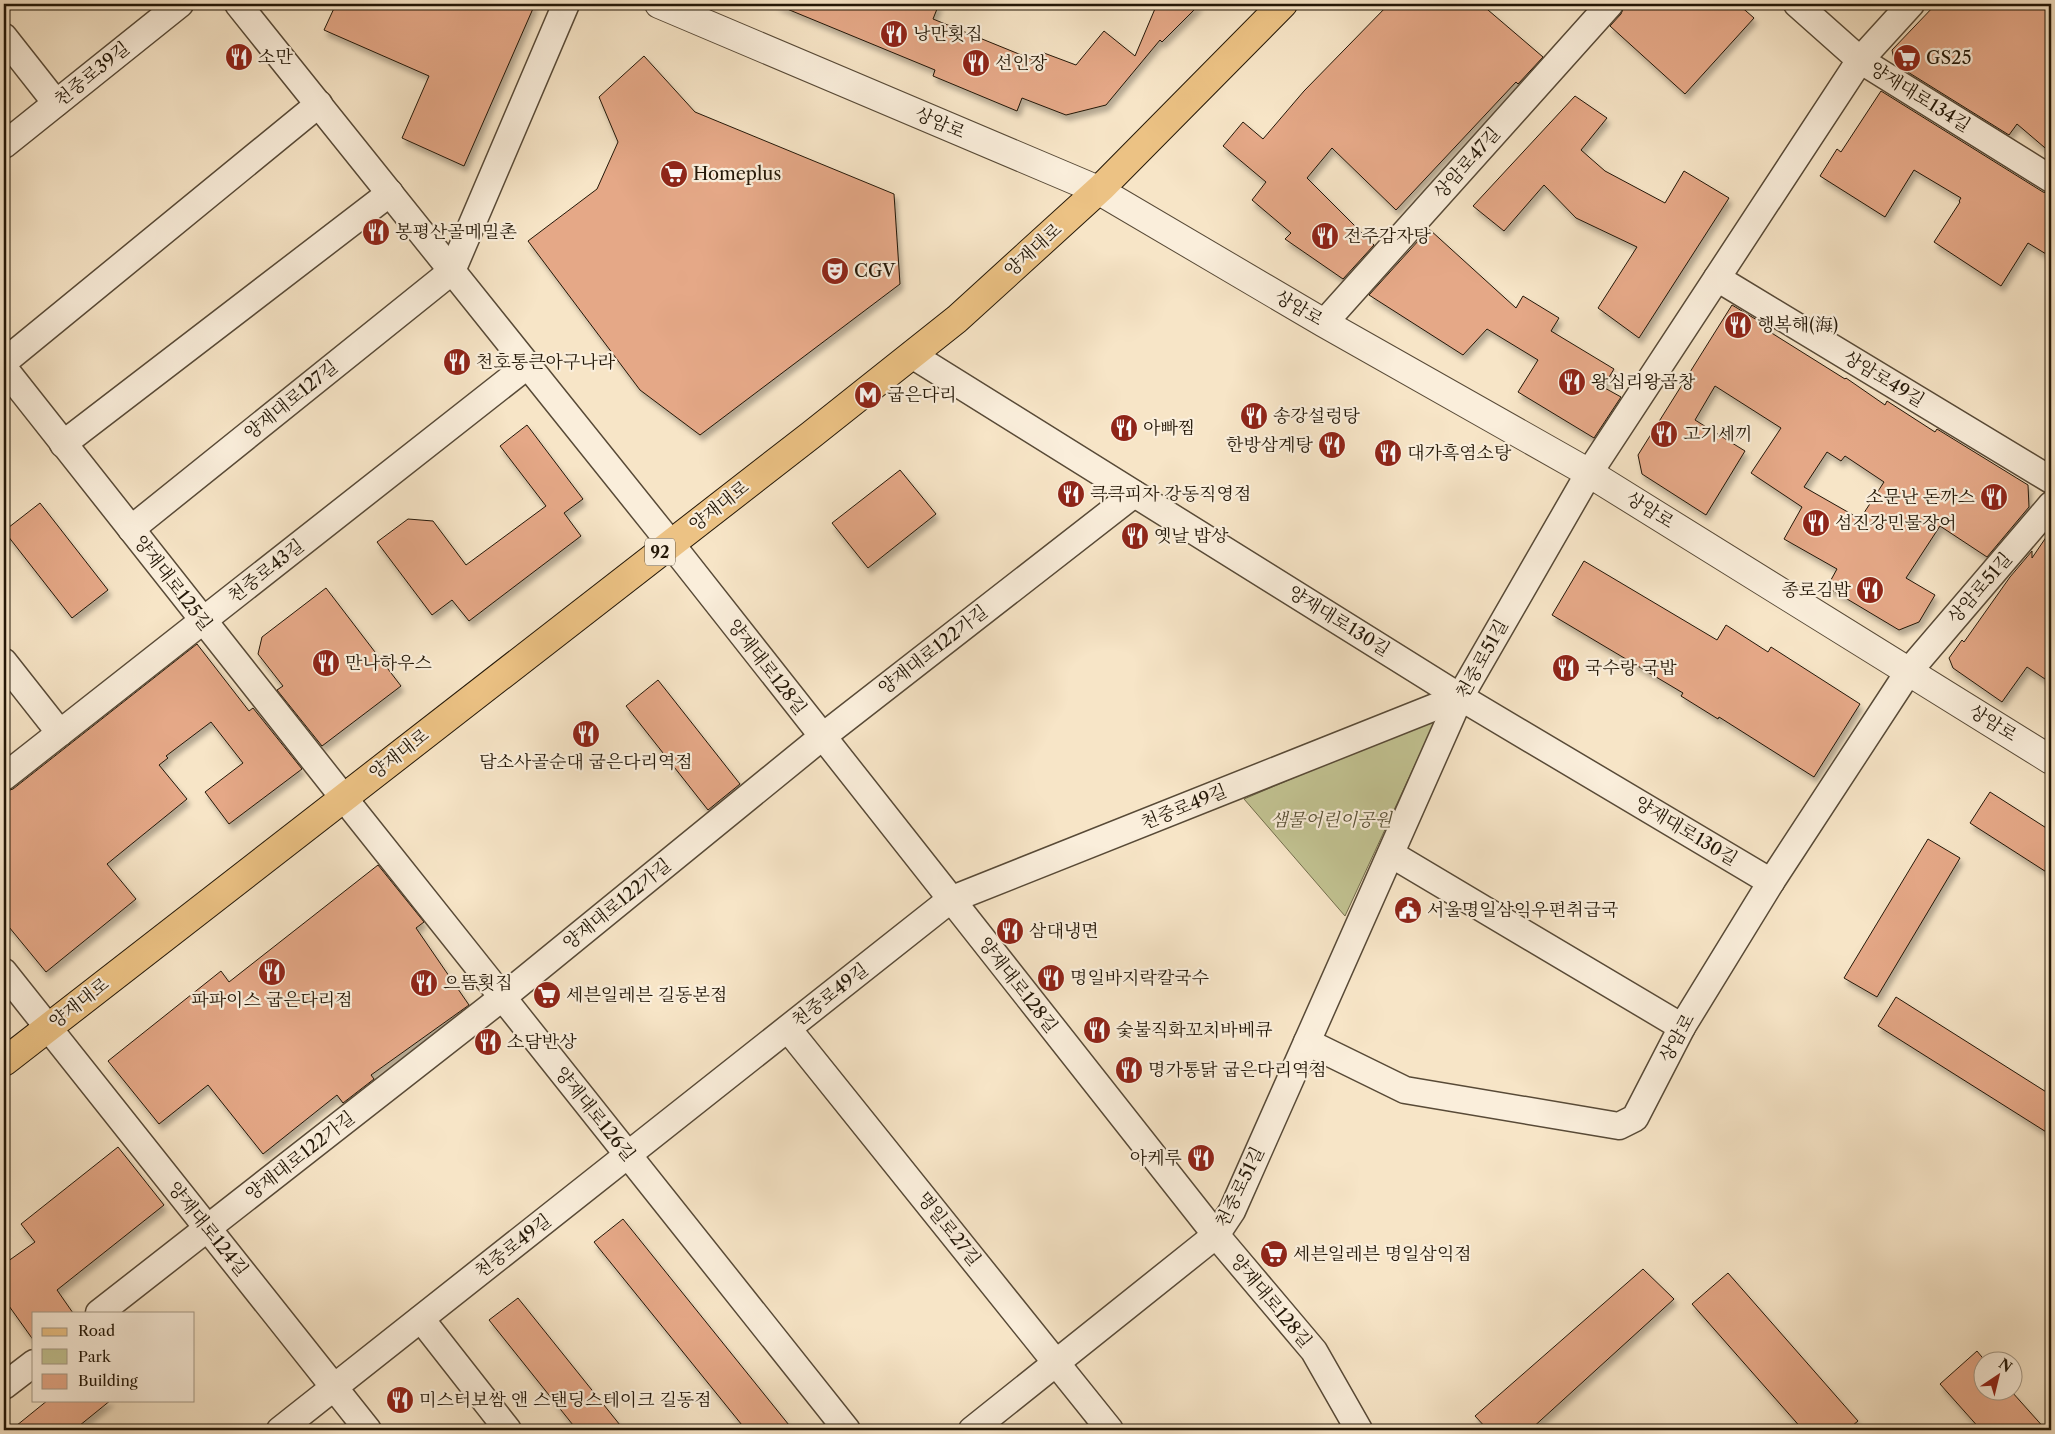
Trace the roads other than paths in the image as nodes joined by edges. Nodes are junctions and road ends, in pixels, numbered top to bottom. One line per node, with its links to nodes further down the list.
1 (180, 4): 11 (street, 천중로39길)
2 (238, 4): 12 (street)
3 (566, 4): 17 (street)
4 (658, 4): 15 (street, 상암로)
5 (1282, 4): 15 (main road, 양재대로 / 92)
6 (1610, 4): 19 (street, 상암로47길)
7 (1797, 4): 10 (street, 양재대로134길)
8 (1911, 4): 10 (street)
9 (4, 36): 11 (street)
10 (1860, 60): 14 (street, 양재대로134길); 18 (street)
11 (56, 103): 13 (street, 천중로39길)
12 (318, 104): 16 (street); 21 (street)
13 (4, 145)
14 (2051, 179)
15 (1098, 190): 19 (street, 상암로); 20 (main road, 양재대로 / 92)
16 (390, 193): 17 (street); 24 (street)
17 (452, 270): 22 (street); 29 (street, 양재대로127길)
18 (1717, 278): 25 (street); 26 (street, 상암로49길)
19 (1324, 323): 25 (street, 상암로)
20 (912, 355): 27 (street, 양재대로130길); 30 (main road, 양재대로 / 92)
21 (4, 362)
22 (528, 365): 30 (street); 31 (street, 천중로43길)
23 (4, 368): 24 (street, 양재대로125길)
24 (63, 444): 29 (street, 양재대로125길)
25 (1589, 473): 33 (street, 상암로); 34 (street, 천중로51길)
26 (2051, 480)
27 (1134, 494): 34 (street, 양재대로130길); 36 (street, 양재대로122가길)
28 (2051, 505): 33 (street, 상암로51길)
29 (131, 529): 31 (street, 양재대로125길)
30 (671, 544): 36 (street, 양재대로128길); 39 (main road, 양재대로 / 92)
31 (203, 620): 35 (street, 천중로43길); 39 (street, 양재대로125길)
32 (4, 662): 35 (street)
33 (1909, 671): 37 (street, 상암로); 41 (street, 상암로)
34 (1460, 697): 40 (street, 천중로51길); 41 (street, 양재대로130길); 42 (street, 천중로49길)
35 (60, 732): 38 (street, 천중로43길)
36 (822, 737): 42 (street, 양재대로128길); 44 (street, 양재대로122가길)
37 (2051, 760)
38 (4, 777)
39 (343, 797): 44 (street, 양재대로126길); 46 (main road, 양재대로 / 92)
40 (1390, 854): 45 (street); 48 (street, 천중로51길)
41 (1770, 882): 45 (street, 상암로)
42 (950, 900): 47 (street, 천중로49길); 52 (street, 양재대로128길)
43 (4, 972): 46 (street, 양재대로124길)
44 (503, 997): 50 (street, 양재대로126길); 51 (street, 양재대로122가길)
45 (1682, 1027): 48 (street, 상암로)
46 (47, 1028): 49 (main road, 양재대로 / 92); 51 (street, 양재대로124길)
47 (788, 1028): 50 (street, 천중로49길); 55 (street, 명일로27길)
48 (1307, 1042): 52 (street, 천중로51길)
49 (4, 1062)
50 (628, 1155): 54 (street, 천중로49길); 62 (street, 양재대로126길)
51 (208, 1229): 53 (street, 양재대로122가길); 58 (street, 양재대로124길)
52 (1216, 1235): 55 (street, 천중로51길); 65 (street, 양재대로128길)
53 (100, 1312)
54 (421, 1319): 58 (street, 천중로49길); 61 (street)
55 (1056, 1363): 63 (street, 천중로51길); 64 (street, 명일로27길)
56 (32, 1365): 57 (street)
57 (4, 1386)
58 (334, 1387): 59 (street, 천중로49길); 60 (street, 양재대로124길)
59 (280, 1430)
60 (368, 1430)
61 (508, 1430)
62 (848, 1430)
63 (972, 1430)
64 (1110, 1430)
65 (1359, 1430)

